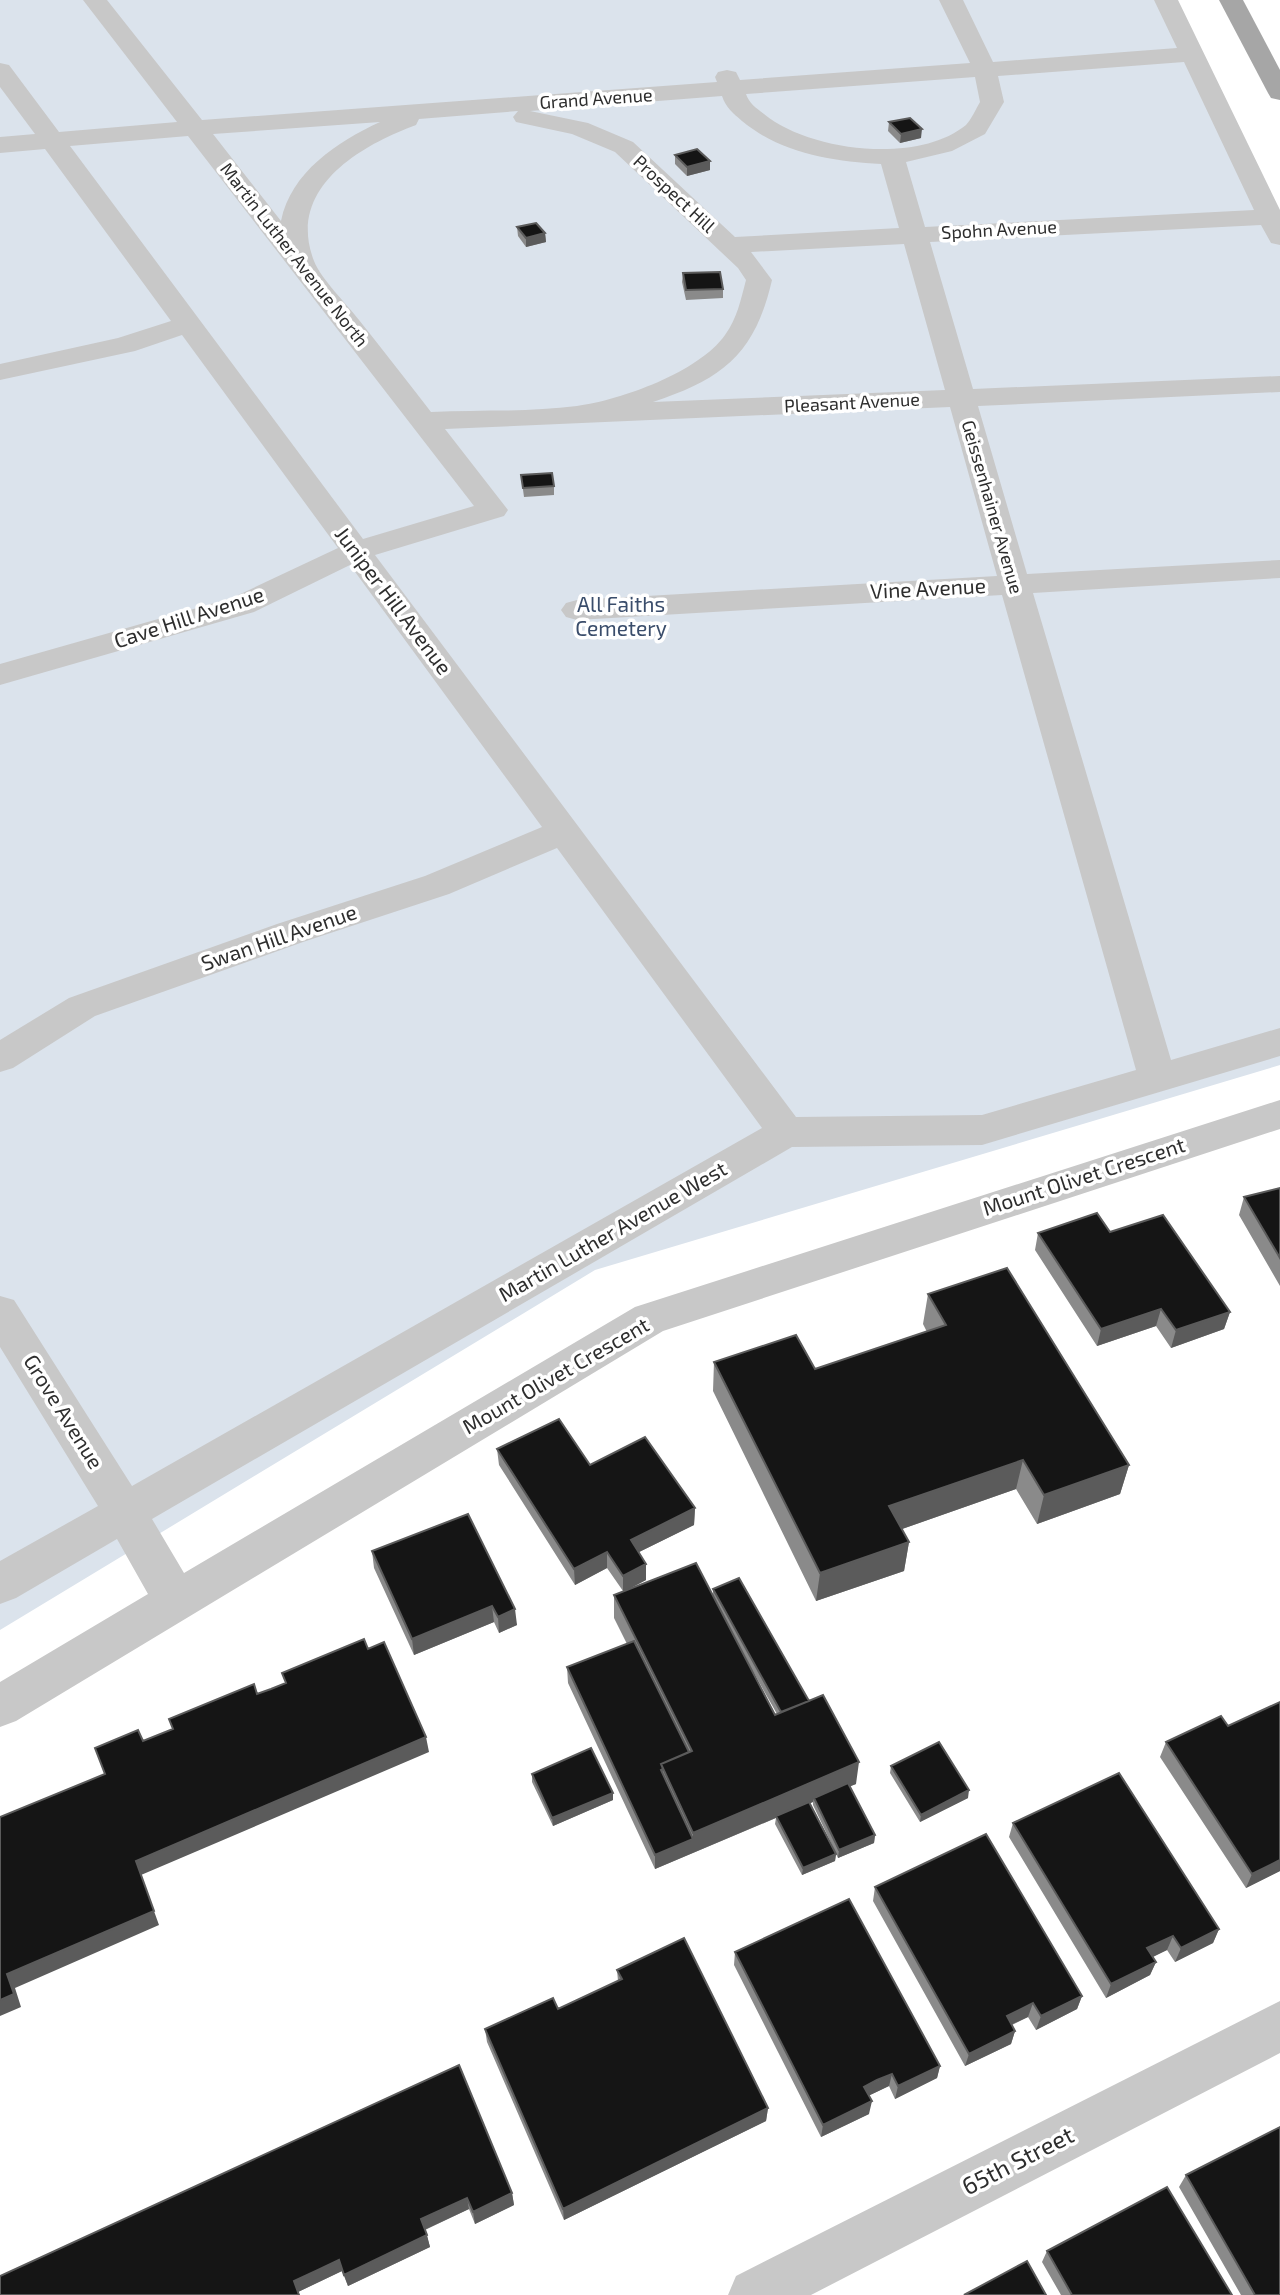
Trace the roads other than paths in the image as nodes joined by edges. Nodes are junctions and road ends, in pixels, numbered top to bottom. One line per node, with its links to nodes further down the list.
1 (95, 0): 11 (street, Martin Luther Avenue North)
2 (951, 0): 7 (street)
3 (1166, 0): 5 (street)
4 (1231, 0): 9 (main road)
5 (1192, 54): 7 (street, Grand Avenue); 15 (street)
6 (0, 70): 12 (street, Juniper Hill Avenue)
7 (985, 70): 8 (street, Grand Avenue); 14 (street)
8 (729, 83): 10 (street, Grand Avenue); 14 (street)
9 (1280, 93)
10 (440, 110): 11 (street, Grand Avenue); 17 (street, Prospect Hill); 18 (street, Prospect Hill)
11 (195, 128): 12 (street, Grand Avenue); 18 (street, Martin Luther Avenue North)
12 (52, 140): 13 (street, Grand Avenue); 19 (street, Juniper Hill Avenue)
13 (0, 145)
14 (892, 157): 16 (street, Geissenhainer Avenue)
15 (1275, 227): 16 (street, Spohn Avenue)
16 (914, 234): 17 (street, Spohn Avenue); 22 (street, Geissenhainer Avenue)
17 (728, 245): 23 (street, Prospect Hill)
18 (301, 263): 24 (street, Martin Luther Avenue North)
19 (188, 324): 20 (street); 26 (street, Juniper Hill Avenue)
20 (0, 372)
21 (1280, 384): 22 (street, Pleasant Avenue)
22 (961, 398): 23 (street, Pleasant Avenue); 28 (street, Geissenhainer Avenue)
23 (576, 415): 24 (street, Pleasant Avenue)
24 (423, 421): 25 (street, Martin Luther Avenue North)
25 (493, 510): 26 (street, Cave Hill Avenue)
26 (356, 551): 30 (street, Cave Hill Avenue); 31 (street, Juniper Hill Avenue)
27 (1280, 569): 28 (street, Vine Avenue)
28 (1014, 584): 29 (street, Vine Avenue); 34 (street, Geissenhainer Avenue)
29 (577, 610)
30 (0, 675)
31 (564, 831): 33 (street, Swan Hill Avenue); 36 (street, Juniper Hill Avenue)
32 (1280, 1042): 34 (street, Martin Luther Avenue West)
33 (0, 1058)
34 (1157, 1078): 36 (street, Martin Luther Avenue West)
35 (1280, 1114): 40 (street, Mount Olivet Crescent)
36 (786, 1132): 38 (street, Martin Luther Avenue West)
37 (0, 1312): 38 (street, Grove Avenue)
38 (125, 1511): 39 (street, Martin Luther Avenue West); 40 (street, Grove Avenue)
39 (0, 1584)
40 (176, 1601): 41 (street, Mount Olivet Crescent)
41 (0, 1706)
42 (1280, 2026): 43 (street, 65th Street)
43 (755, 2295)

